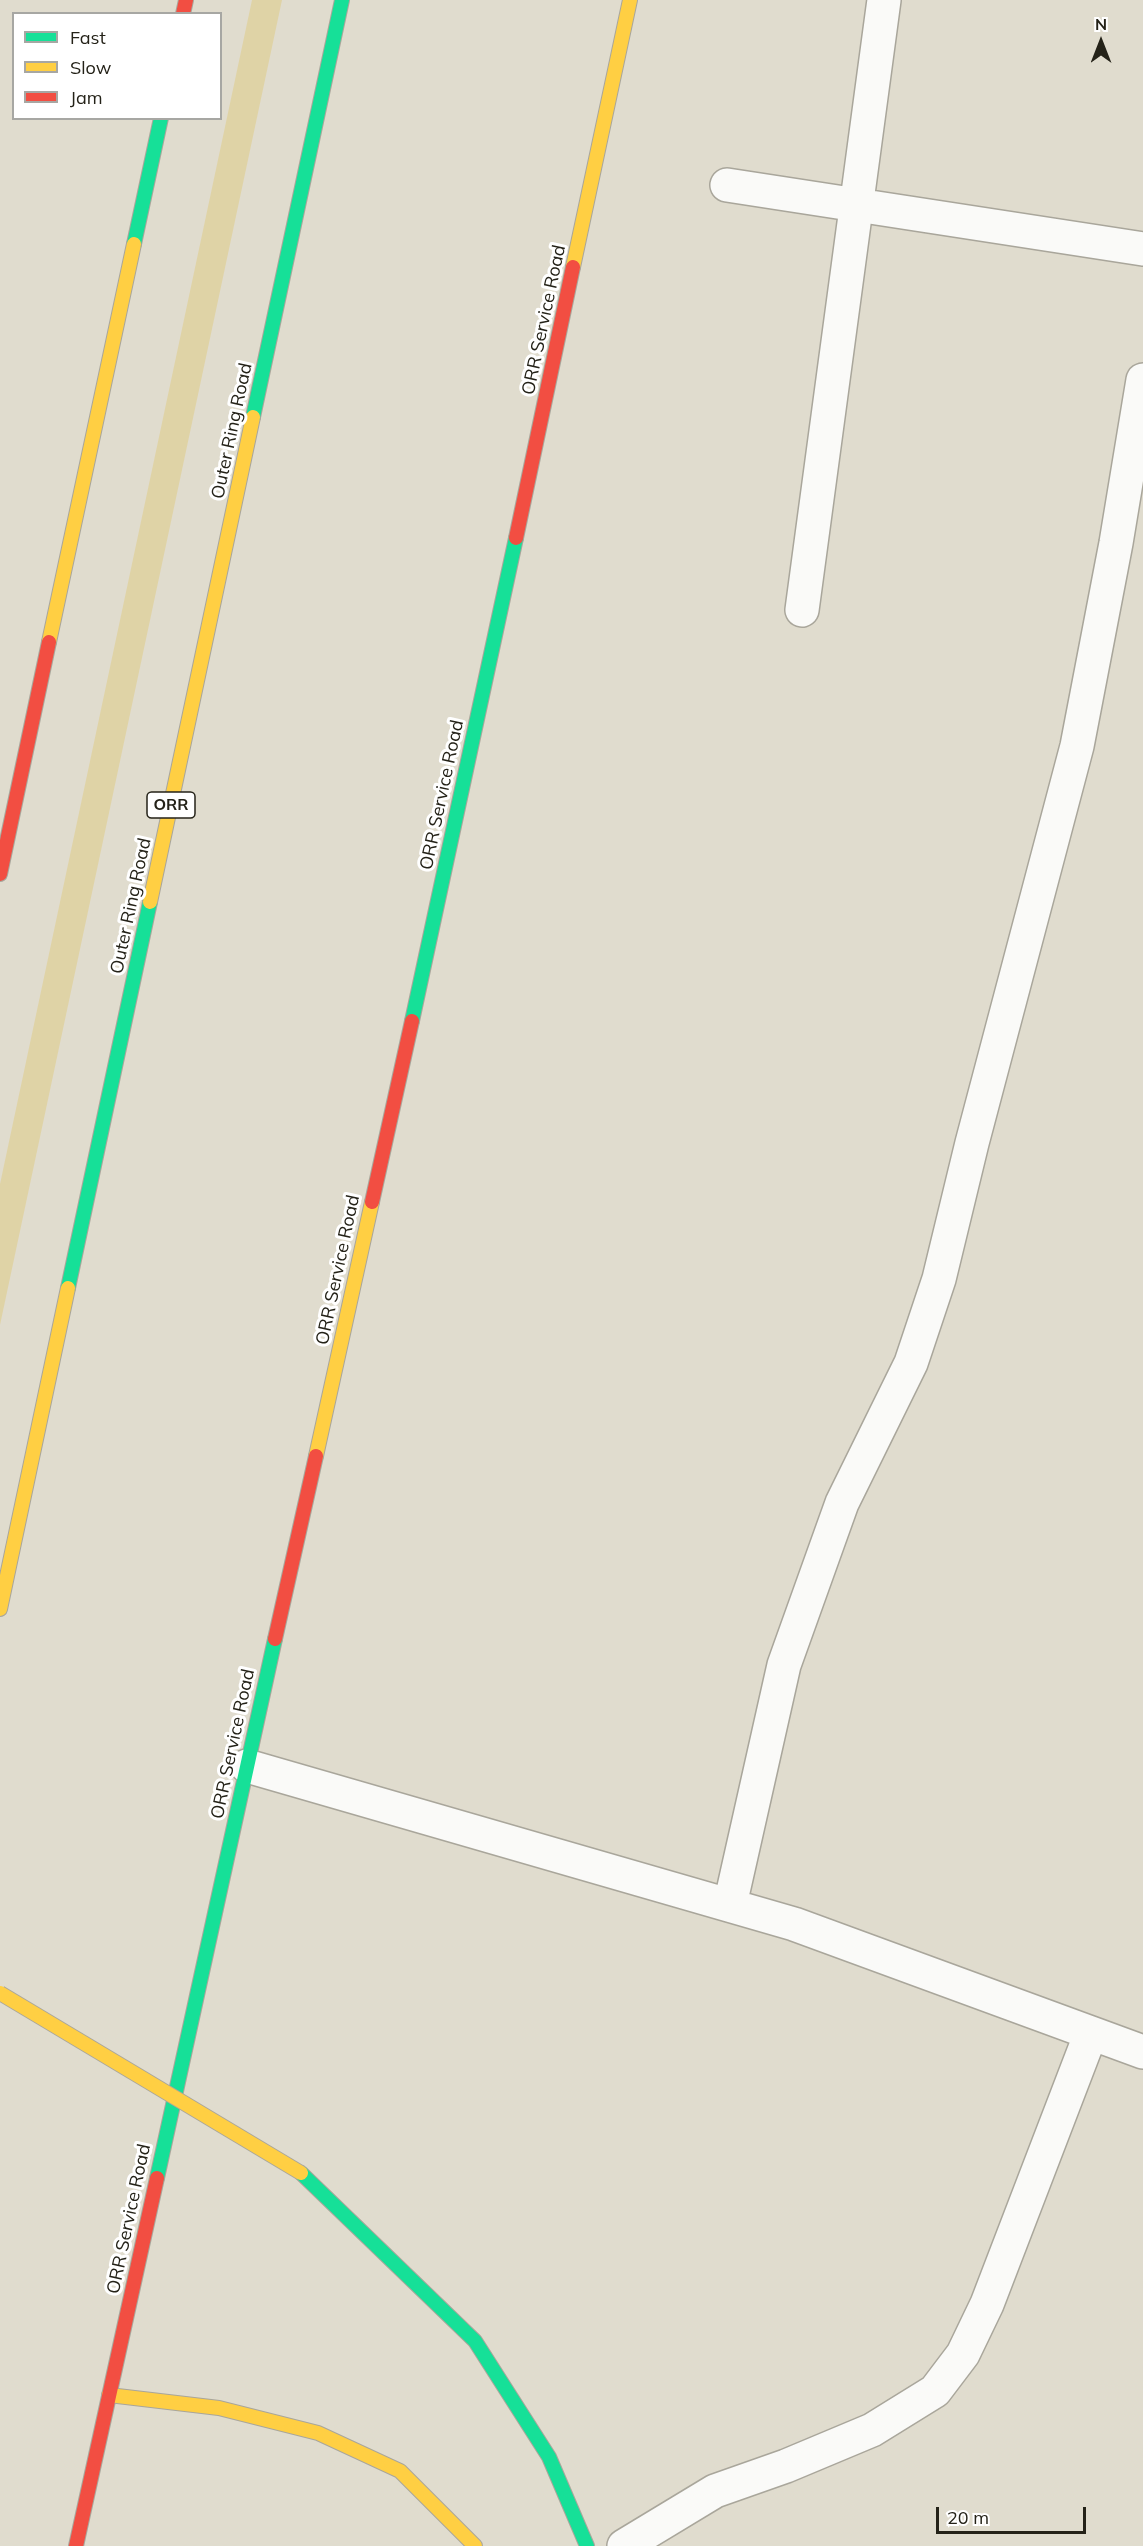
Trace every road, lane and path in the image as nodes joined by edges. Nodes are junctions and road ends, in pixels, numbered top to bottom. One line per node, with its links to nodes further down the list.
1 (342, 0): 11 (main road, Outer Ring Road / ORR)
2 (630, 0): 12 (main road, ORR Service Road)
3 (884, 0): 6 (street)
4 (161, 120): 10 (main road)
5 (727, 185): 6 (street)
6 (856, 205): 7 (street); 9 (street)
7 (1143, 249)
8 (1143, 380): 13 (street)
9 (802, 610)
10 (0, 874)
11 (0, 1609)
12 (247, 1766): 13 (street); 17 (main road, ORR Service Road)
13 (730, 1905): 15 (street)
14 (0, 1993): 20 (main road, bridge)
15 (1091, 2033): 16 (street); 21 (street)
16 (1143, 2052)
17 (109, 2395): 18 (main road, ORR Service Road); 19 (main road)
18 (76, 2546)
19 (475, 2546)
20 (587, 2546)
21 (624, 2546)

